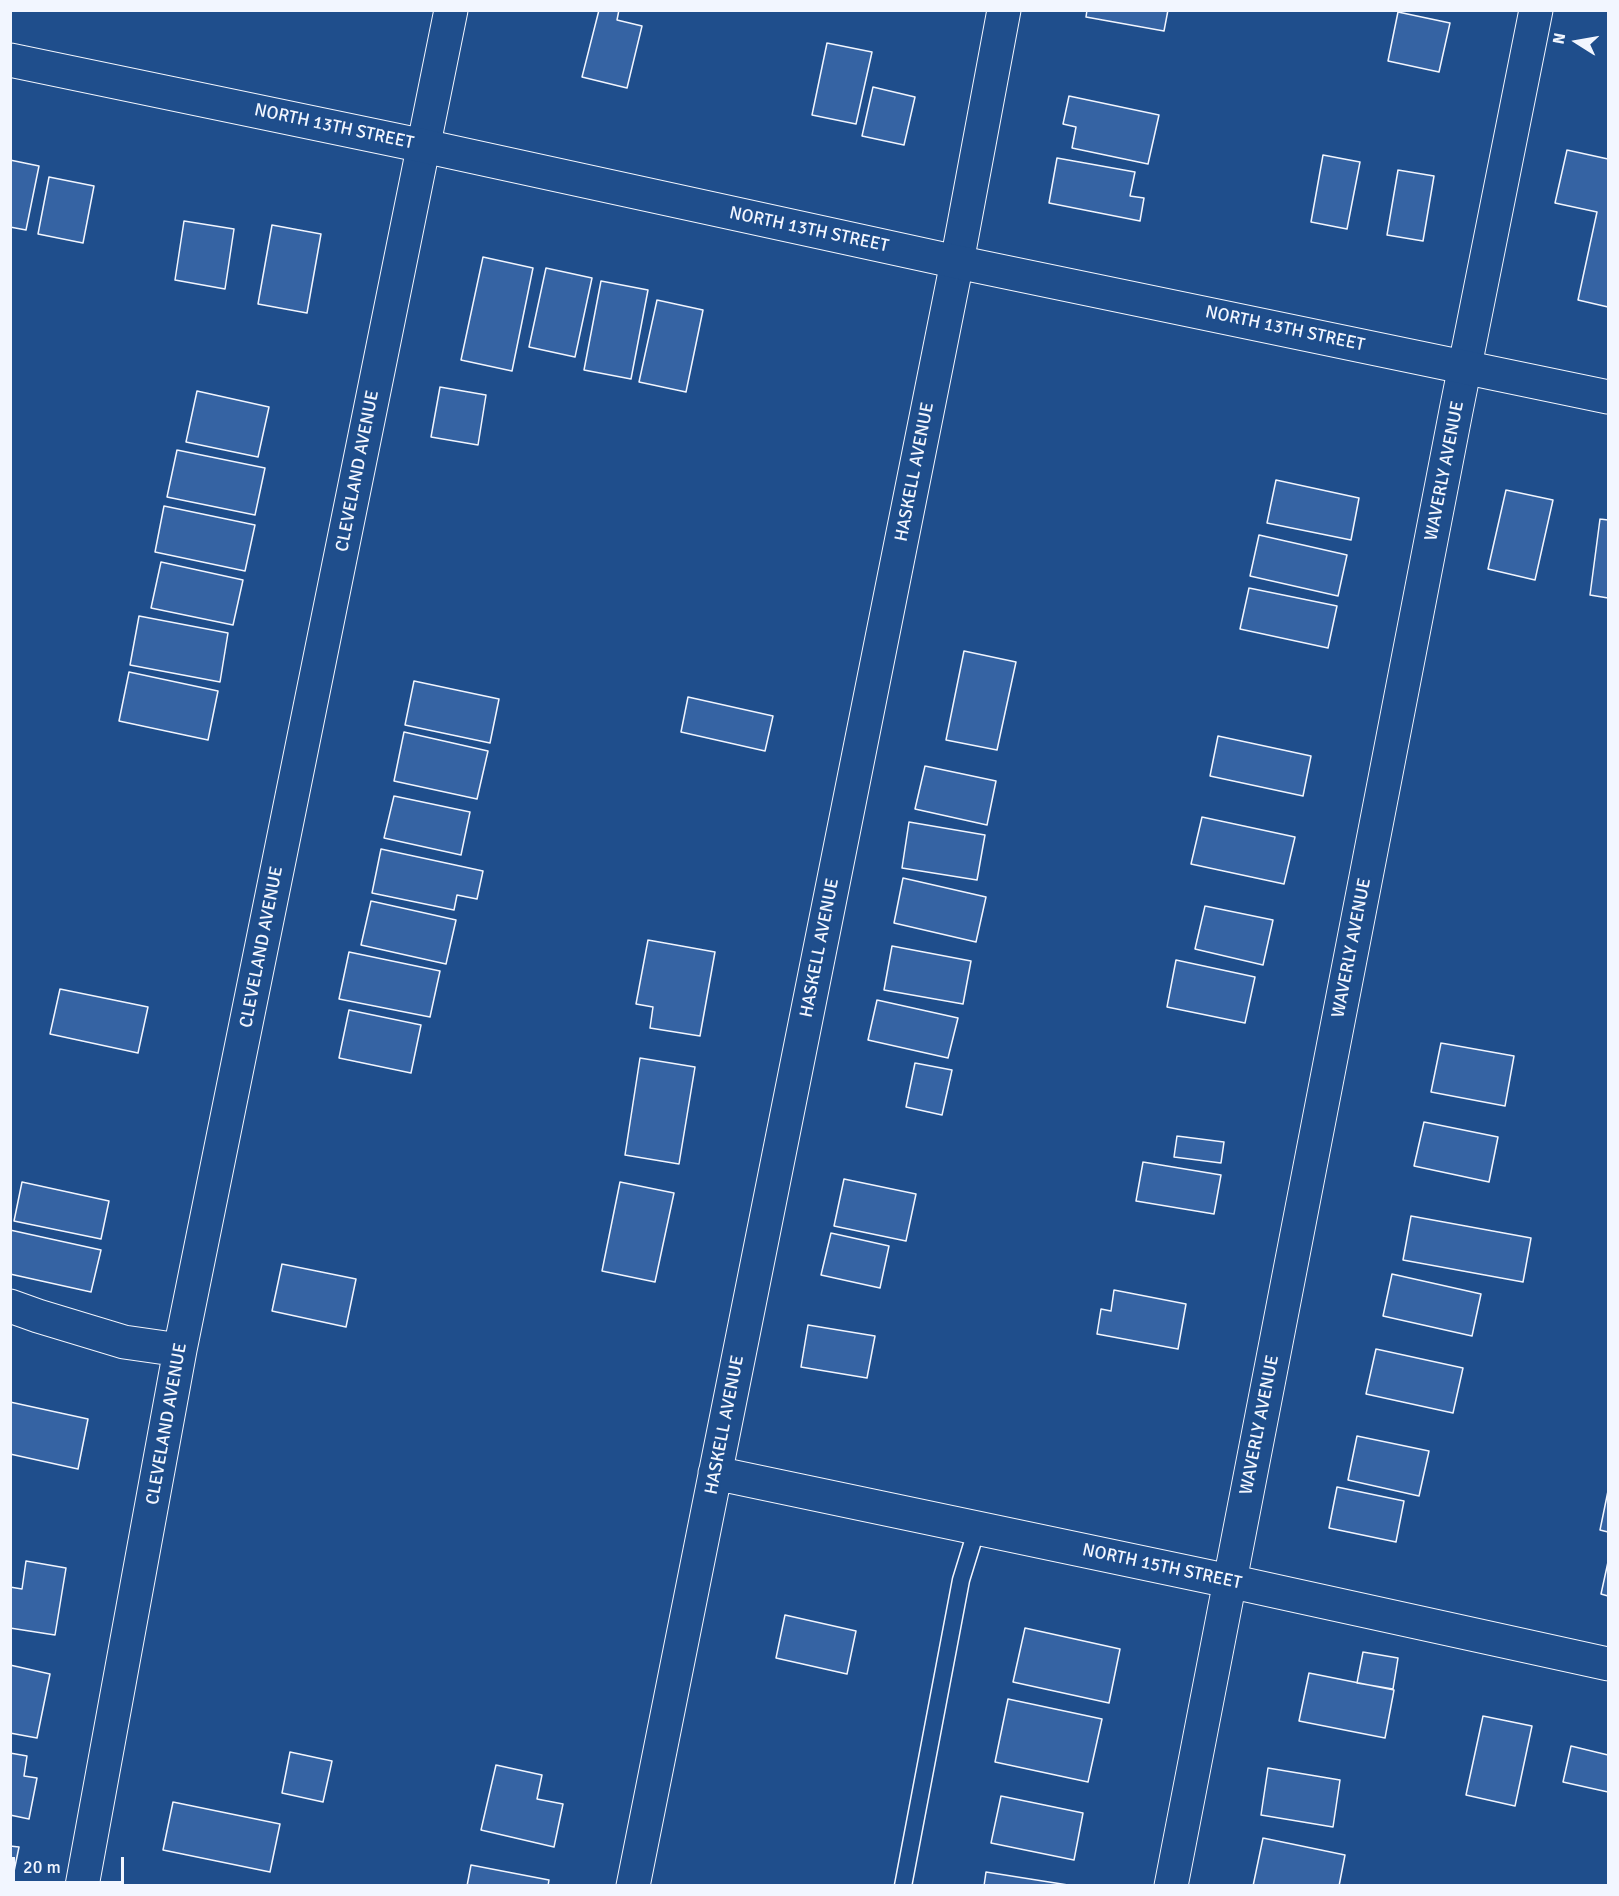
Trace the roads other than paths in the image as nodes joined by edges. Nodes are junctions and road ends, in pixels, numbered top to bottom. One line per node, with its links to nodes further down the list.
1 (451, 10): 5 (street, CLEVELAND AVENUE)
2 (1004, 10): 6 (street, HASKELL AVENUE)
3 (1536, 10): 7 (street, WAVERLY AVENUE)
4 (10, 60): 5 (street, NORTH 13TH STREET)
5 (424, 146): 6 (street, NORTH 13TH STREET); 10 (street, CLEVELAND AVENUE)
6 (957, 262): 7 (street, NORTH 13TH STREET); 11 (street, HASKELL AVENUE)
7 (1465, 366): 8 (street, NORTH 13TH STREET); 13 (street, WAVERLY AVENUE)
8 (1608, 397)
9 (10, 1306): 10 (street)
10 (180, 1350): 15 (street, CLEVELAND AVENUE)
11 (715, 1473): 12 (street, NORTH 15TH STREET); 16 (street, HASKELL AVENUE)
12 (977, 1528): 13 (street, NORTH 15TH STREET); 17 (lane)
13 (1229, 1581): 14 (street, NORTH 15TH STREET); 18 (street, WAVERLY AVENUE)
14 (1608, 1664)
15 (82, 1886)
16 (633, 1886)
17 (903, 1886)
18 (1171, 1886)

